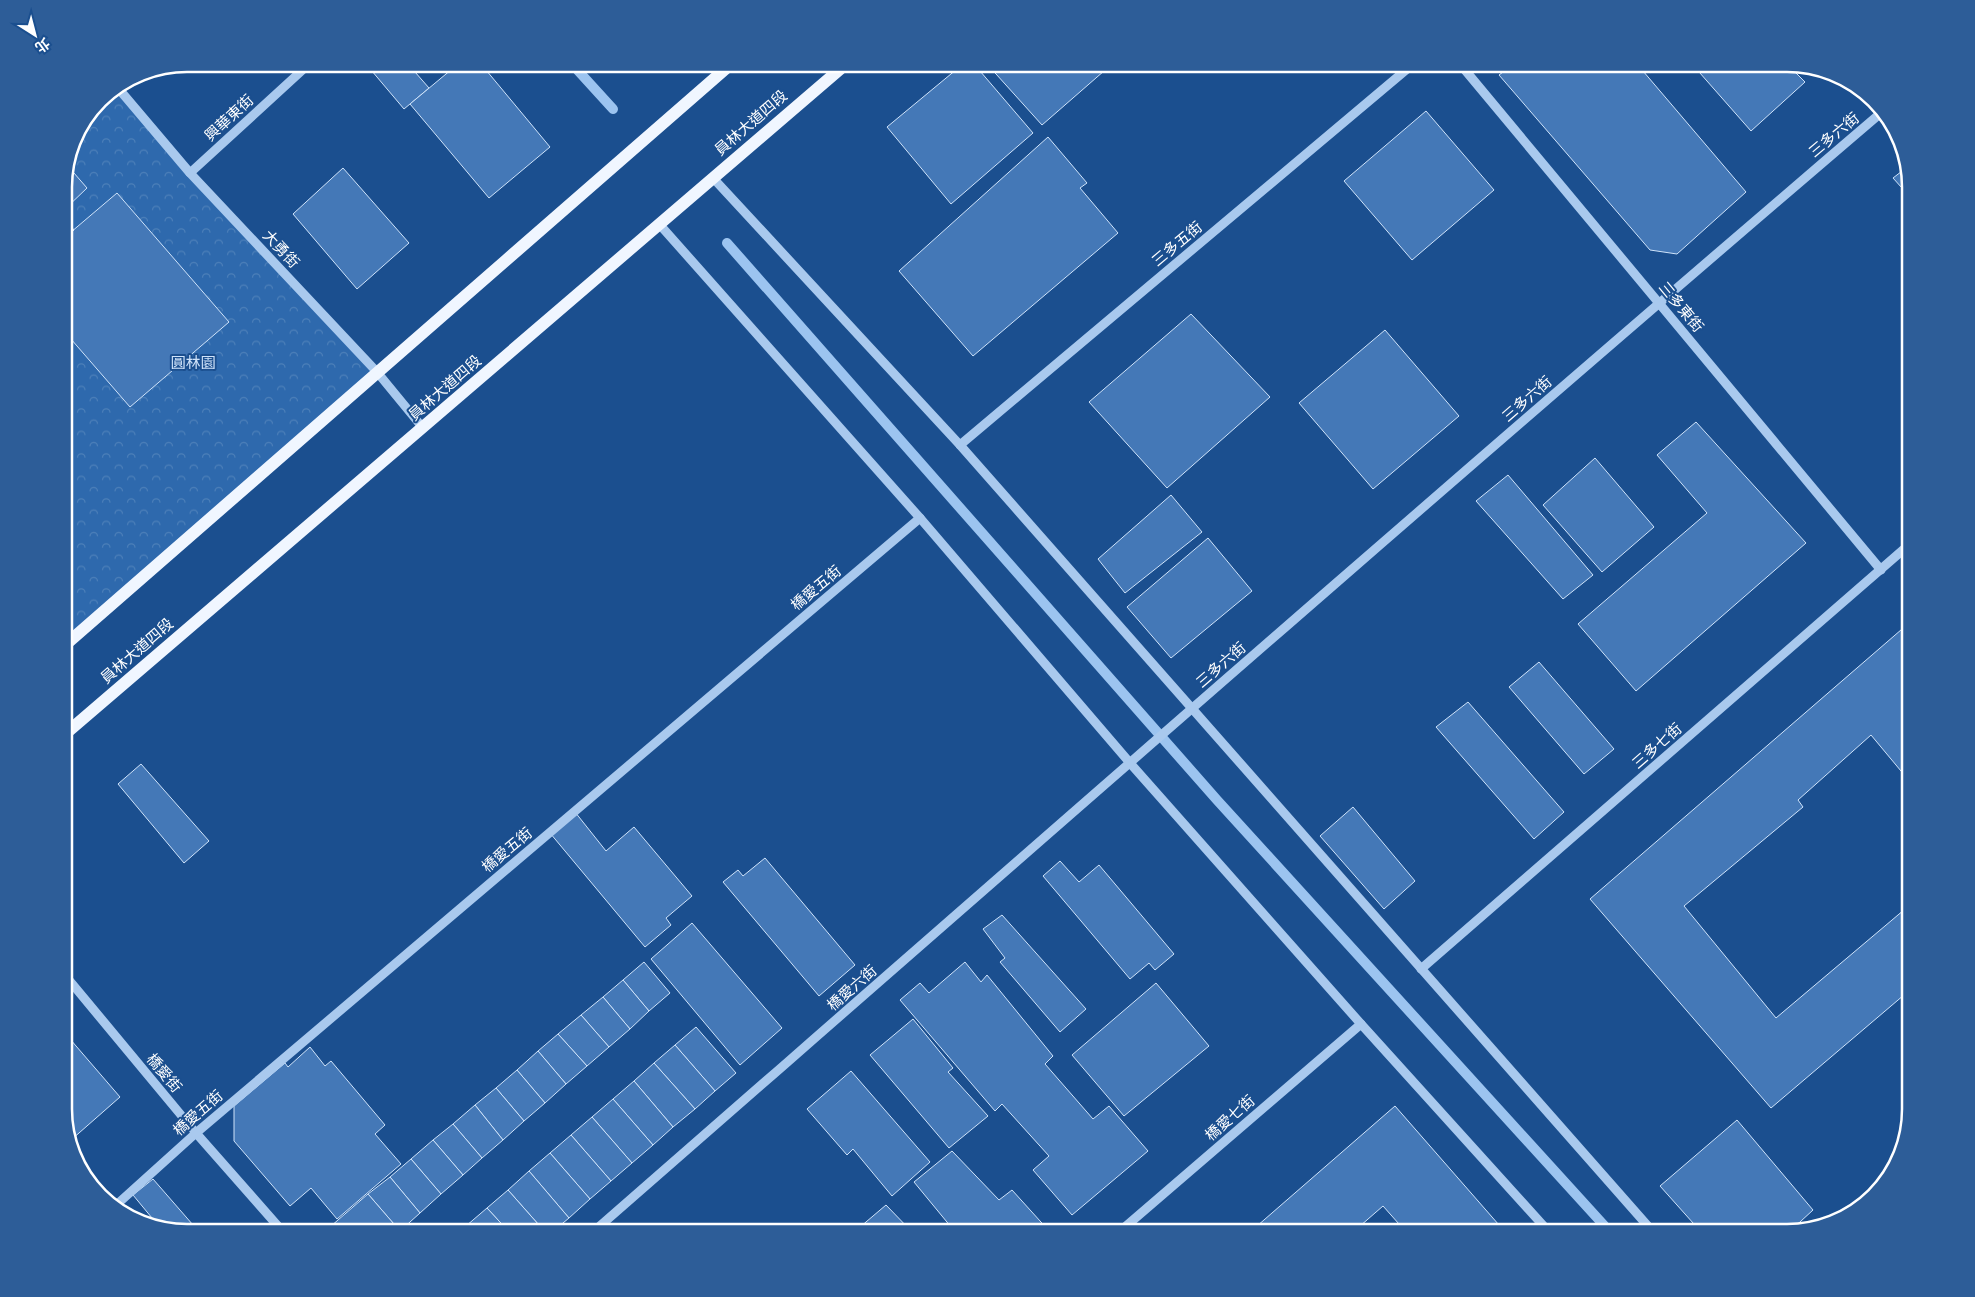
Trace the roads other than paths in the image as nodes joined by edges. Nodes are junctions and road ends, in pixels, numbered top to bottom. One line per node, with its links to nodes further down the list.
1 (300, 72): 8 (street, 興華東街)
2 (722, 72): 12 (main road)
3 (837, 72): 9 (main road, 員林大道四段)
4 (1403, 72): 14 (street, 三多五街)
5 (1467, 72): 11 (street, 三多東街)
6 (122, 93): 8 (street, 大勇街)
7 (1877, 116): 11 (street, 三多六街)
8 (190, 173): 12 (street, 大勇街)
9 (713, 178): 10 (main road, 員林大道四段); 14 (street)
10 (660, 225): 13 (main road, 員林大道四段); 15 (street)
11 (1660, 302): 17 (street, 三多東街); 19 (street, 三多六街)
12 (378, 372): 13 (street, 大勇街); 18 (main road)
13 (423, 428): 20 (main road, 員林大道四段)
14 (960, 445): 19 (street)
15 (920, 518): 21 (street); 25 (street, 橋愛五街)
16 (1902, 552): 17 (street, 三多七街)
17 (1880, 570): 22 (street, 三多七街)
18 (73, 638)
19 (1192, 708): 21 (street, 三多六街); 22 (street)
20 (73, 728)
21 (1130, 763): 24 (street); 28 (street, 橋愛六街)
22 (1421, 969): 31 (street)
23 (73, 985): 25 (street, 橋愛街)
24 (1361, 1024): 29 (street, 橋愛七街); 30 (street)
25 (196, 1133): 26 (street, 橋愛五街); 27 (street, 橋愛街)
26 (120, 1202)
27 (276, 1224)
28 (602, 1224)
29 (1128, 1224)
30 (1542, 1224)
31 (1646, 1224)

